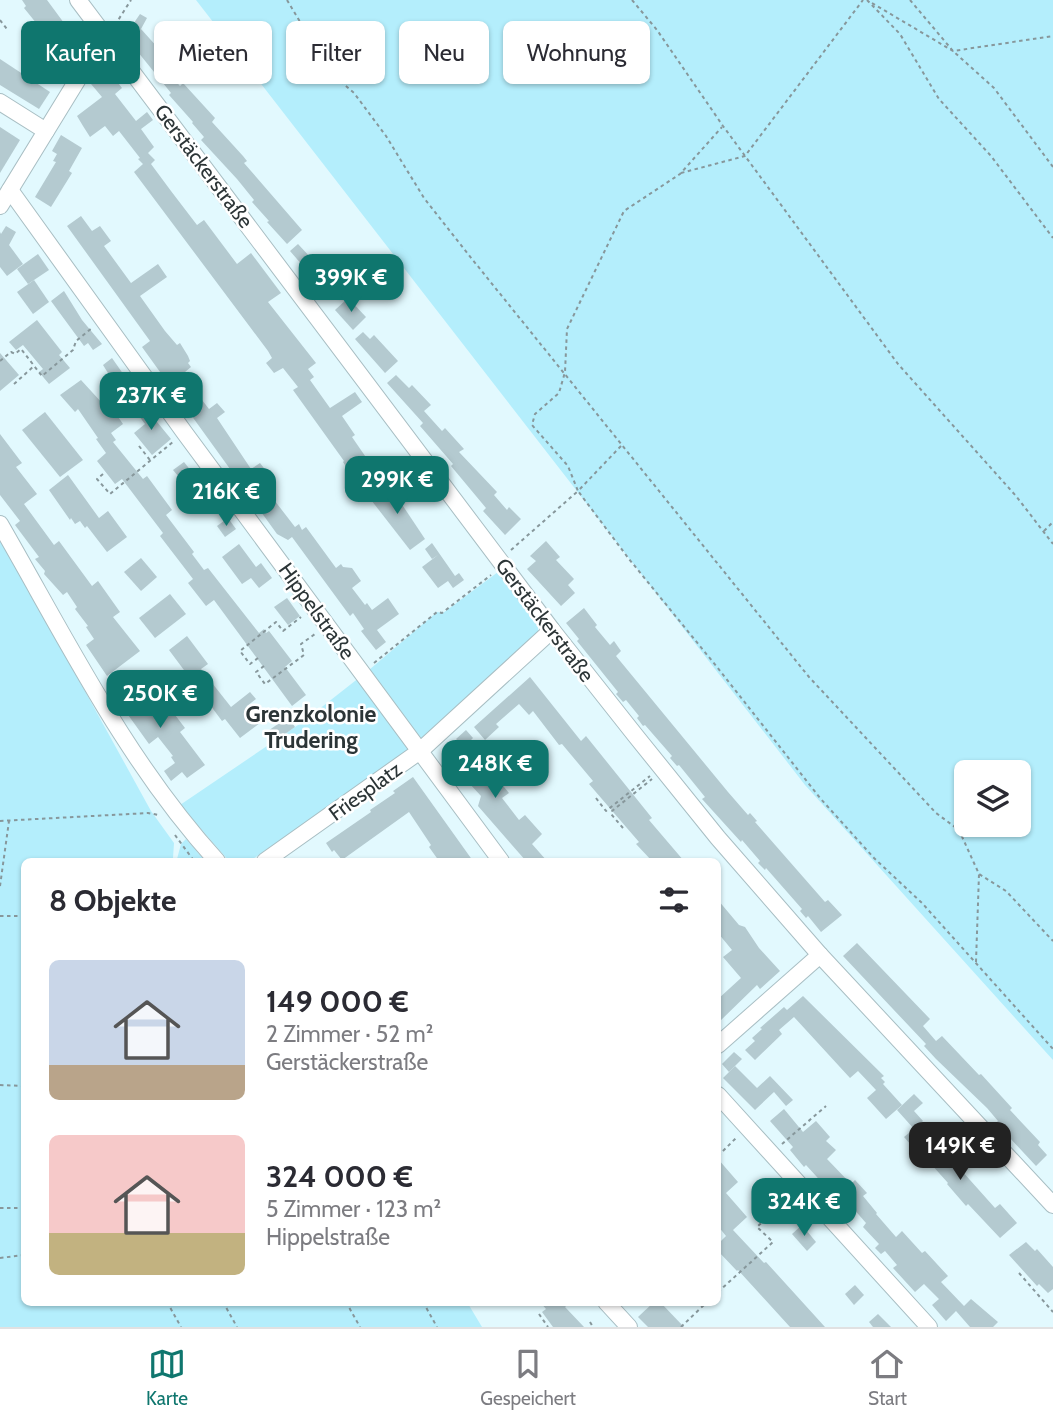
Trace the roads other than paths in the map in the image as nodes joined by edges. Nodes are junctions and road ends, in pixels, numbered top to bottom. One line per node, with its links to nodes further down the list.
1 (79, 0): 2 (street, Gerstäckerstraße)
2 (94, 21)
3 (140, 82): 10 (street, Gerstäckerstraße)
4 (75, 84): 6 (street)
5 (0, 102): 6 (street)
6 (47, 131): 7 (street)
7 (10, 190): 8 (street); 11 (street, Hippelstraße)
8 (0, 206)
9 (0, 524): 12 (street)
10 (552, 630): 11 (street, Friesplatz); 15 (street, Gerstäckerstraße)
11 (420, 751): 13 (street, Friesplatz); 14 (street, Hippelstraße)
12 (214, 858)
13 (269, 858)
14 (499, 858)
15 (820, 955): 16 (street); 18 (street, Gerstäckerstraße)
16 (721, 1042)
17 (721, 1098): 21 (street)
18 (1053, 1205)
19 (610, 1306): 20 (street)
20 (629, 1327)
21 (929, 1327)

